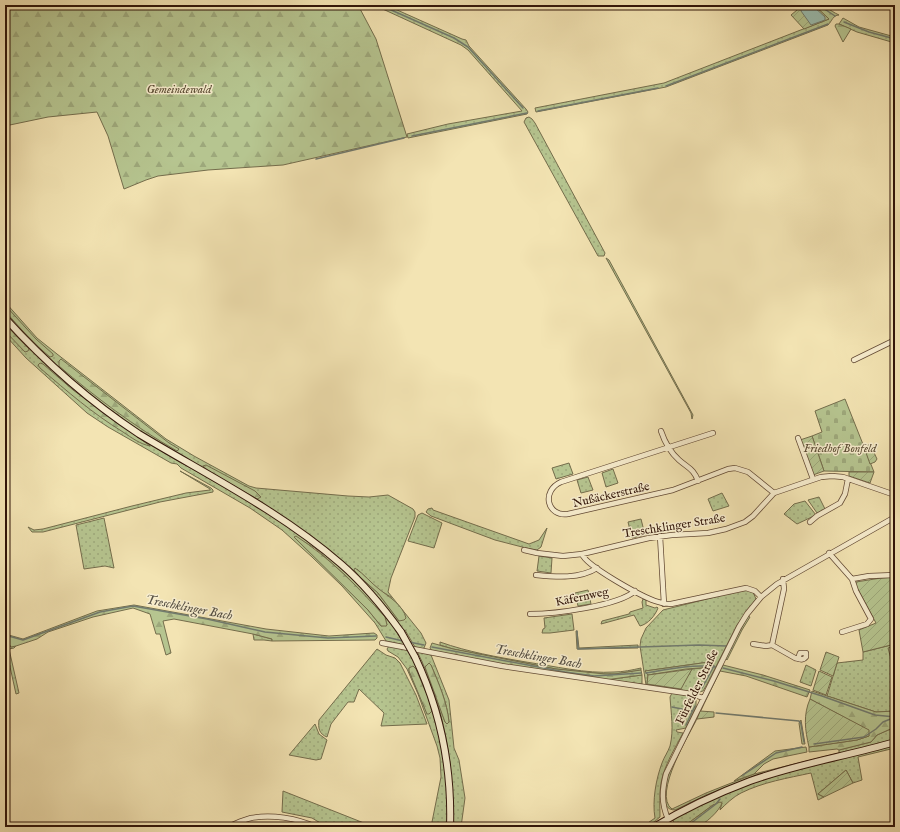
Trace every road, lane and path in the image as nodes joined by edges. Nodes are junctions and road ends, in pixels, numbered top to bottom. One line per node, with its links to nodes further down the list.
1 (5, 318): 38 (main road, bridge)
2 (895, 340): 3 (street)
3 (854, 360)
4 (661, 431): 7 (street)
5 (713, 433): 7 (street, Nußäckerstraße)
6 (798, 438): 8 (street)
7 (668, 448): 10 (street); 10 (street, Nußäckerstraße)
8 (813, 479): 9 (street, Treschklinger Straße); 11 (street, Treschklinger Straße)
9 (848, 479): 12 (street, Treschklinger Straße); 14 (street)
10 (698, 481): 11 (street, Nußäckerstraße)
11 (774, 493): 15 (street, Treschklinger Straße)
12 (895, 496)
13 (895, 517): 17 (street, Fürfelder Straße)
14 (810, 522)
15 (660, 536): 18 (street, Treschklinger Straße); 26 (street)
16 (524, 550): 18 (street, Treschklinger Straße)
17 (829, 553): 22 (street, Fürfelder Straße); 23 (street)
18 (582, 554): 19 (street)
19 (597, 568): 20 (street); 24 (street)
20 (536, 575)
21 (895, 575): 23 (street)
22 (783, 579): 25 (street, Fürfelder Straße); 31 (street)
23 (852, 579): 28 (street)
24 (635, 591): 26 (street); 27 (street, Käfernweg)
25 (761, 597): 26 (street); 33 (street, Fürfelder Straße)
26 (664, 604)
27 (530, 614)
28 (842, 632)
29 (382, 643): 33 (street)
30 (753, 644): 31 (street)
31 (772, 645): 32 (street)
32 (798, 658)
33 (703, 698): 35 (street, Fürfelder Straße)
34 (895, 742): 35 (main road)
35 (668, 819): 39 (main road)
36 (227, 827): 37 (street)
37 (316, 827)
38 (450, 827)
39 (654, 827)

